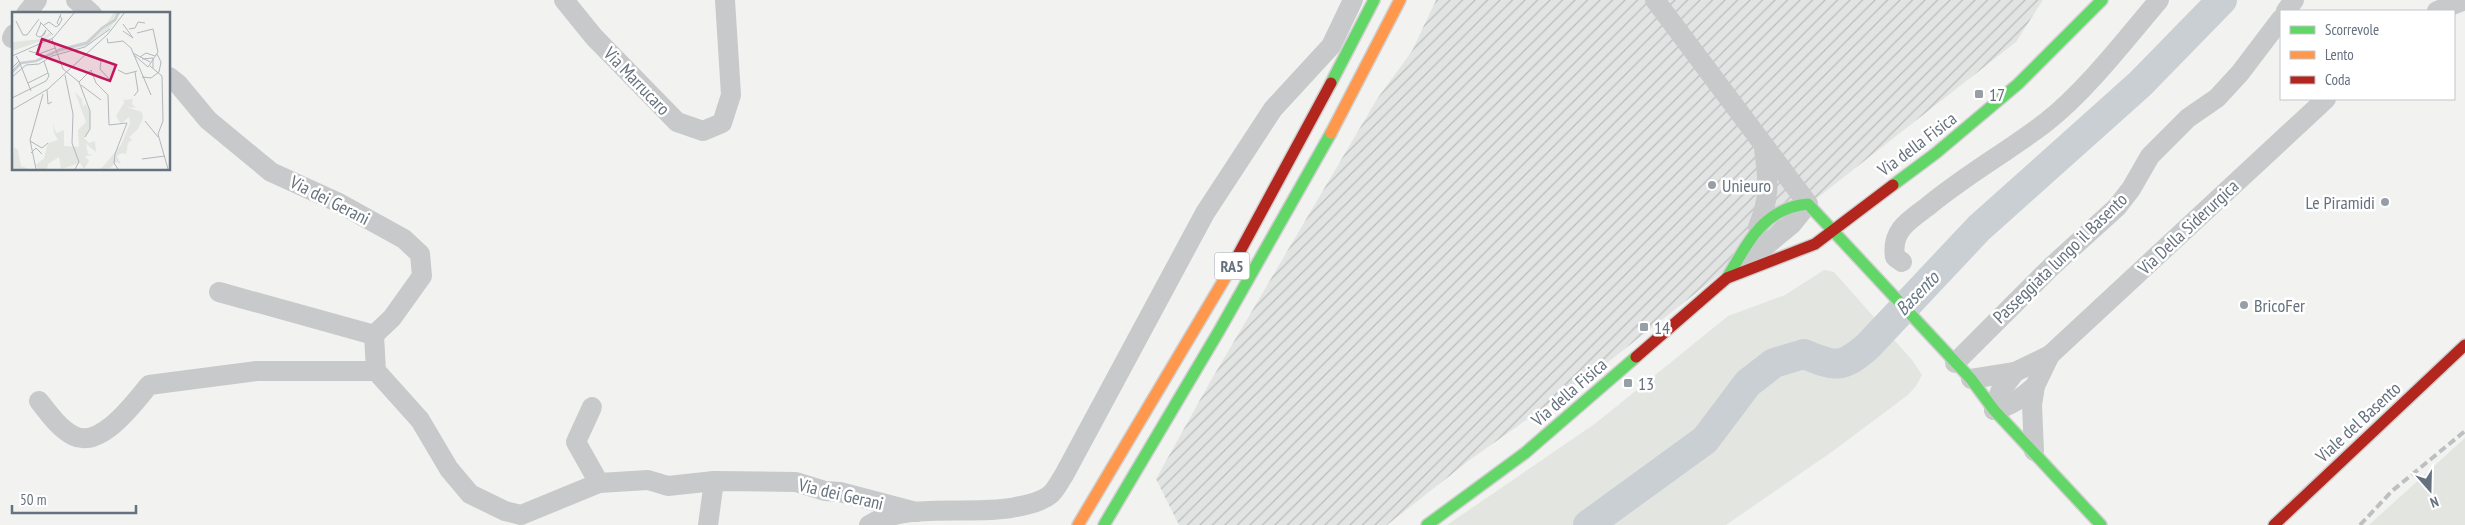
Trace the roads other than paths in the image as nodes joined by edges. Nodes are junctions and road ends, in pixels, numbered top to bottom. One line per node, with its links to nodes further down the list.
1 (37, 0): 13 (street)
2 (76, 0): 14 (street)
3 (564, 0): 4 (street, Via Marrucaro)
4 (726, 0)
5 (1352, 0): 40 (street)
6 (1374, 0): 44 (main road, RA5)
7 (1400, 0): 45 (main road, RA5)
8 (1655, 0): 18 (street)
9 (2102, 0): 21 (main road, Via della Fisica)
10 (2159, 0): 23 (street)
11 (2465, 0): 12 (street)
12 (2440, 10)
13 (28, 12)
14 (90, 12)
15 (2280, 20): 29 (street, Passeggiata lungo il Basento)
16 (170, 79): 26 (street, Via dei Gerani)
17 (2325, 100): 28 (street, Via Della Siderurgica)
18 (1764, 146): 19 (street); 20 (street)
19 (1808, 204): 20 (main road, Via della Fisica); 21 (main road); 24 (street)
20 (1758, 228): 24 (main road, Via della Fisica)
21 (1831, 232): 22 (main road); 24 (main road, Via della Fisica); 29 (main road)
22 (1843, 259)
23 (1902, 262)
24 (1727, 278): 46 (main road, Via della Fisica)
25 (219, 292): 26 (street)
26 (374, 335): 30 (street)
27 (2465, 345): 48 (main road, Viale del Basento)
28 (2050, 355): 31 (street, Via Della Siderurgica); 32 (street, Via Della Siderurgica)
29 (1954, 362): 33 (main road)
30 (376, 372): 34 (street); 41 (street, Via dei Gerani)
31 (2015, 372): 33 (street, Via Della Siderurgica); 36 (street, Via Della Siderurgica)
32 (2035, 386): 36 (street, Via Della Siderurgica); 37 (street, Via Della Siderurgica)
33 (1968, 387): 36 (main road)
34 (39, 401)
35 (592, 407): 39 (street)
36 (1994, 410): 37 (main road)
37 (2034, 451): 47 (main road)
38 (714, 481): 39 (street, Via dei Gerani); 40 (street, Via dei Gerani); 42 (street)
39 (599, 483): 41 (street, Via dei Gerani)
40 (916, 512): 43 (street, Via dei Gerani)
41 (519, 520)
42 (708, 525)
43 (869, 525)
44 (1078, 525)
45 (1104, 525)
46 (1427, 525)
47 (2101, 525)
48 (2274, 525)

